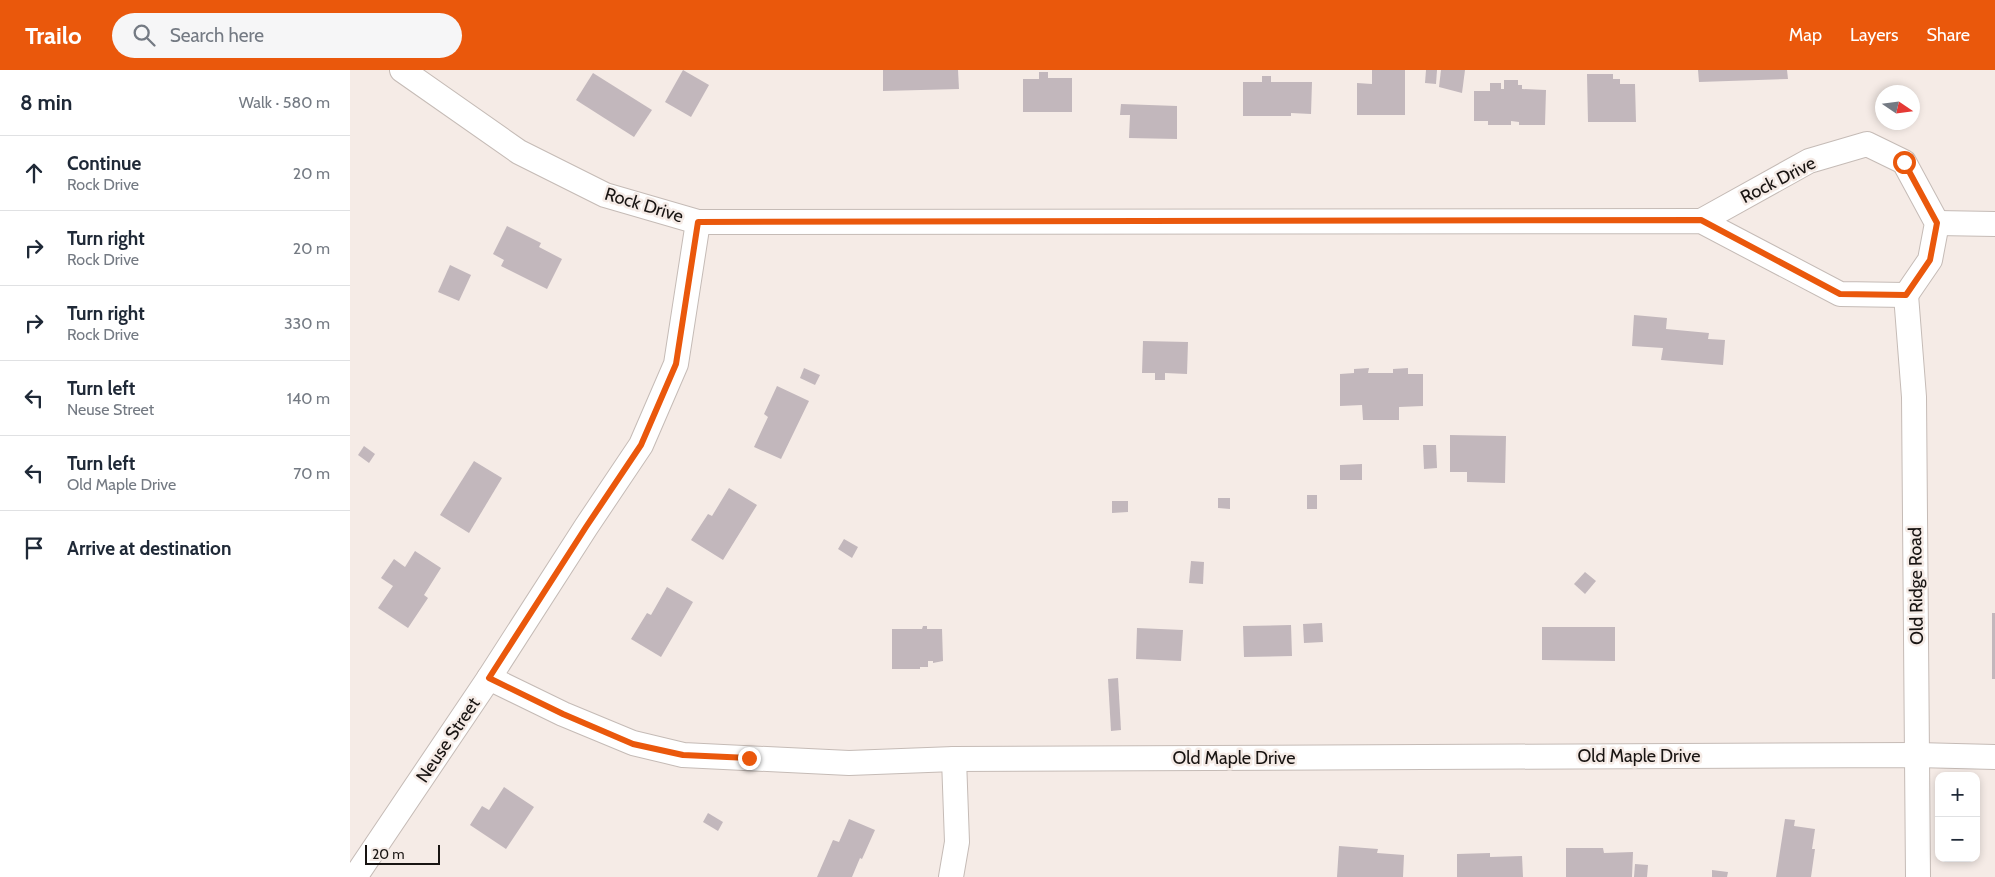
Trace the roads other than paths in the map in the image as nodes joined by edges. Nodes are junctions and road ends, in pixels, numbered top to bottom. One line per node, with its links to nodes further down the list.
1 (402, 70): 3 (street, Rock Drive)
2 (1701, 220): 3 (street, Rock Drive); 4 (street, Rock Drive); 6 (street, Rock Drive)
3 (698, 222): 7 (street, Neuse Street)
4 (1937, 223): 5 (street); 6 (street)
5 (1995, 224)
6 (1906, 295): 8 (street, Old Ridge Road)
7 (489, 678): 10 (street, Old Maple Drive); 11 (street, Neuse Street)
8 (1917, 755): 9 (street, Old Maple Drive); 10 (street, Old Maple Drive); 13 (street, Old Ridge Road)
9 (1995, 757)
10 (954, 759): 12 (street)
11 (355, 877)
12 (951, 877)
13 (1918, 877)

